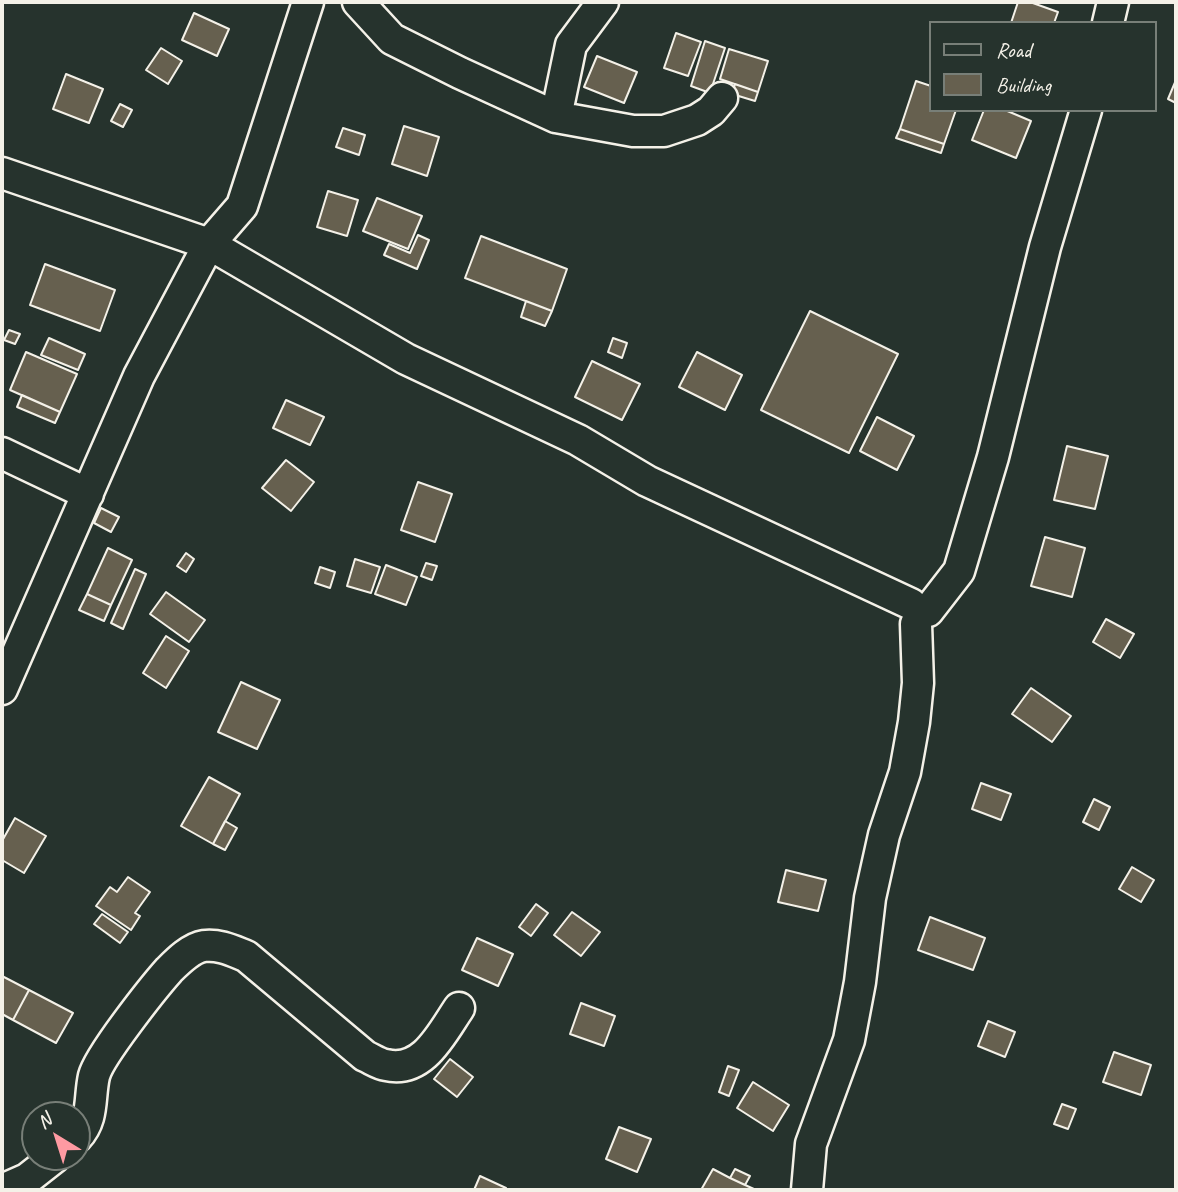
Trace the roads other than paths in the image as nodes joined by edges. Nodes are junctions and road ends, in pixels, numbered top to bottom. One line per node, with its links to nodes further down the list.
1 (307, 2): 10 (street)
2 (358, 2): 8 (street)
3 (603, 2): 8 (street)
4 (1113, 2): 5 (street)
5 (1108, 21)
6 (722, 98): 8 (street)
7 (1085, 112): 13 (street)
8 (555, 117)
9 (2, 173): 10 (street)
10 (209, 244): 12 (street); 13 (street)
11 (2, 453): 12 (street)
12 (88, 494): 14 (street)
13 (919, 613): 19 (street)
14 (2, 689)
15 (460, 1008): 16 (street)
16 (91, 1104)
17 (37, 1171): 18 (street)
18 (2, 1190)
19 (807, 1190)

